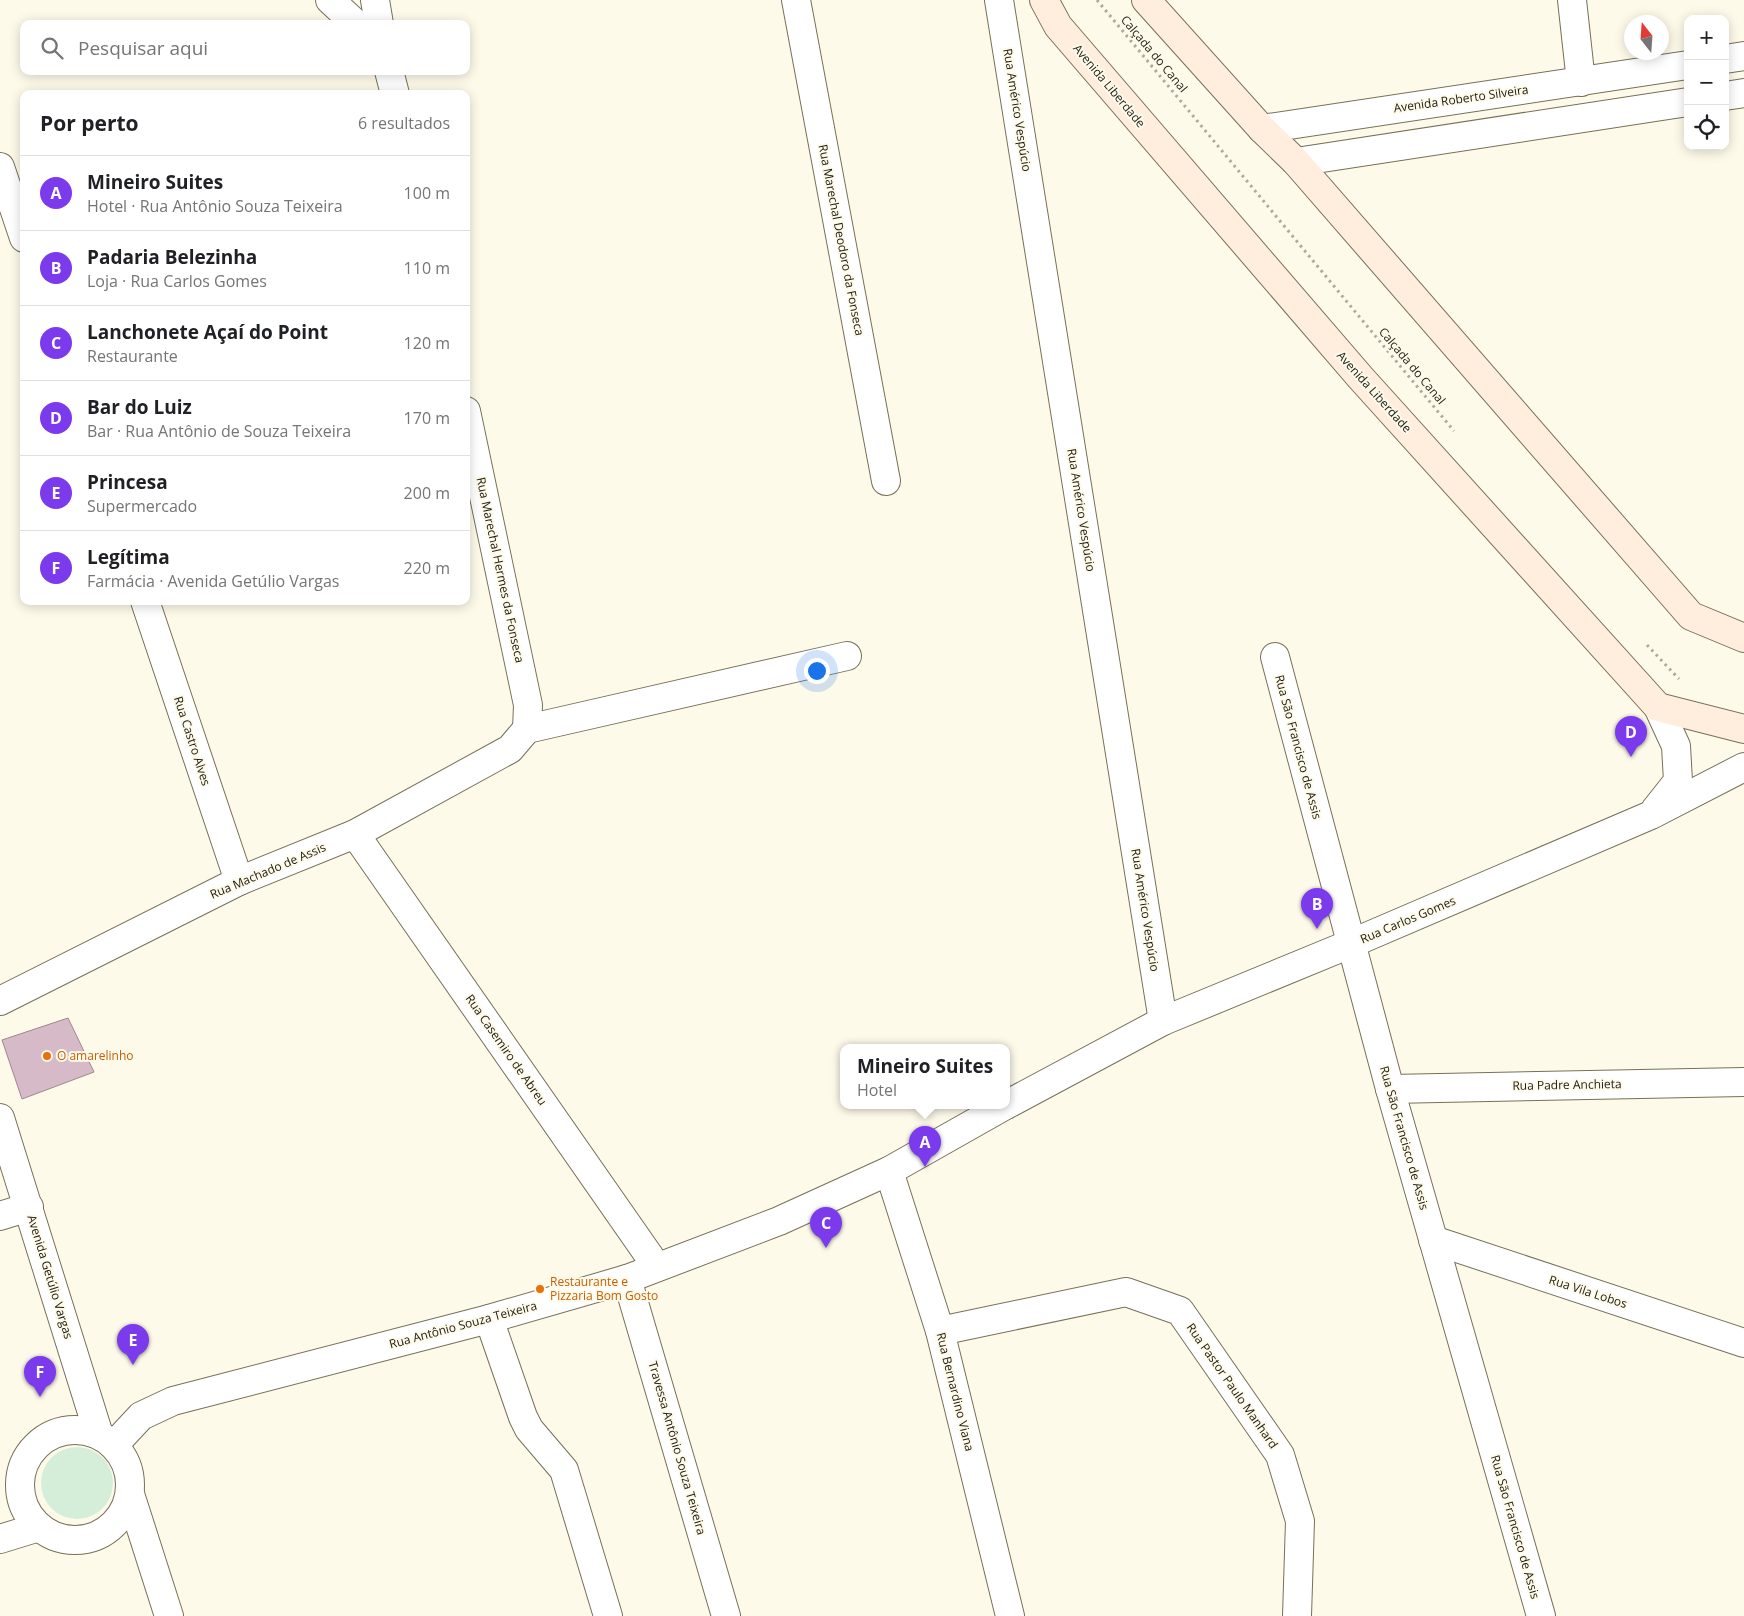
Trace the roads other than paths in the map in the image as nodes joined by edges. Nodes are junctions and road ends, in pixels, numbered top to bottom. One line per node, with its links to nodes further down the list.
1 (330, 0): 8 (street)
2 (375, 0): 9 (street)
3 (796, 0): 25 (street, Rua Marechal Deodoro da Fonseca)
4 (1000, 0): 39 (street, Rua Américo Vespúcio)
5 (1044, 0): 30 (main road, Avenida Liberdade)
6 (1146, 0): 20 (main road)
7 (1572, 0): 15 (street)
8 (352, 20)
9 (378, 20)
10 (1744, 56): 11 (street)
11 (1729, 58)
12 (1684, 66): 13 (street, Avenida Roberto Silveira)
13 (1660, 69): 15 (street, Avenida Roberto Silveira); 19 (street)
14 (390, 75): 16 (street)
15 (1581, 82): 20 (street, Avenida Roberto Silveira)
16 (394, 90)
17 (1744, 93): 18 (street)
18 (1729, 95)
19 (1677, 104): 21 (street)
20 (1262, 129): 21 (main road)
21 (1296, 162): 27 (main road)
22 (0, 167): 23 (street)
23 (20, 226)
24 (470, 430): 31 (street, Rua Marechal Hermes da Fonseca)
25 (886, 481)
26 (146, 605): 36 (street, Rua Castro Alves)
27 (1744, 638)
28 (847, 656): 31 (street)
29 (1275, 657): 37 (street, Rua São Francisco de Assis)
30 (1658, 707): 32 (main road); 34 (street)
31 (527, 729): 35 (street, Rua Machado de Assis)
32 (1744, 730)
33 (1744, 767): 34 (street, Rua Carlos Gomes)
34 (1651, 815): 37 (street, Rua Carlos Gomes)
35 (355, 834): 36 (street, Rua Machado de Assis); 49 (street, Rua Casemiro de Abreu)
36 (239, 881): 38 (street, Rua Machado de Assis)
37 (1350, 944): 39 (street, Rua Carlos Gomes); 41 (street, Rua São Francisco de Assis)
38 (0, 1001)
39 (1163, 1021): 42 (street, Rua Antônio Souza Teixeira)
40 (1744, 1082): 41 (street, Rua Padre Anchieta)
41 (1390, 1088): 48 (street, Rua São Francisco de Assis)
42 (1010, 1102)
43 (998, 1109): 45 (street, Rua Antônio Souza Teixeira)
44 (0, 1118): 46 (street, Avenida Getúlio Vargas)
45 (889, 1170): 49 (street, Rua Antônio Souza Teixeira); 52 (street, Rua Bernardino Viana)
46 (28, 1207): 47 (street); 54 (street, Avenida Getúlio Vargas)
47 (0, 1216)
48 (1432, 1240): 53 (street, Rua Vila Lobos); 63 (street, Rua São Francisco de Assis)
49 (657, 1267): 50 (street, Rua Antônio Souza Teixeira)
50 (627, 1279): 51 (street, Rua Antônio Souza Teixeira); 60 (street, Travessa Antônio Souza Teixeira)
51 (489, 1318): 54 (street, Rua Antônio Souza Teixeira); 59 (street)
52 (940, 1331): 61 (street, Rua Bernardino Viana); 62 (street, Rua Pastor Paulo Manhard)
53 (1744, 1343)
54 (106, 1440): 55 (street); 56 (street)
55 (130, 1494): 56 (street); 58 (street)
56 (39, 1527): 57 (street)
57 (0, 1539)
58 (169, 1616)
59 (608, 1616)
60 (726, 1616)
61 (1010, 1616)
62 (1297, 1616)
63 (1541, 1616)

